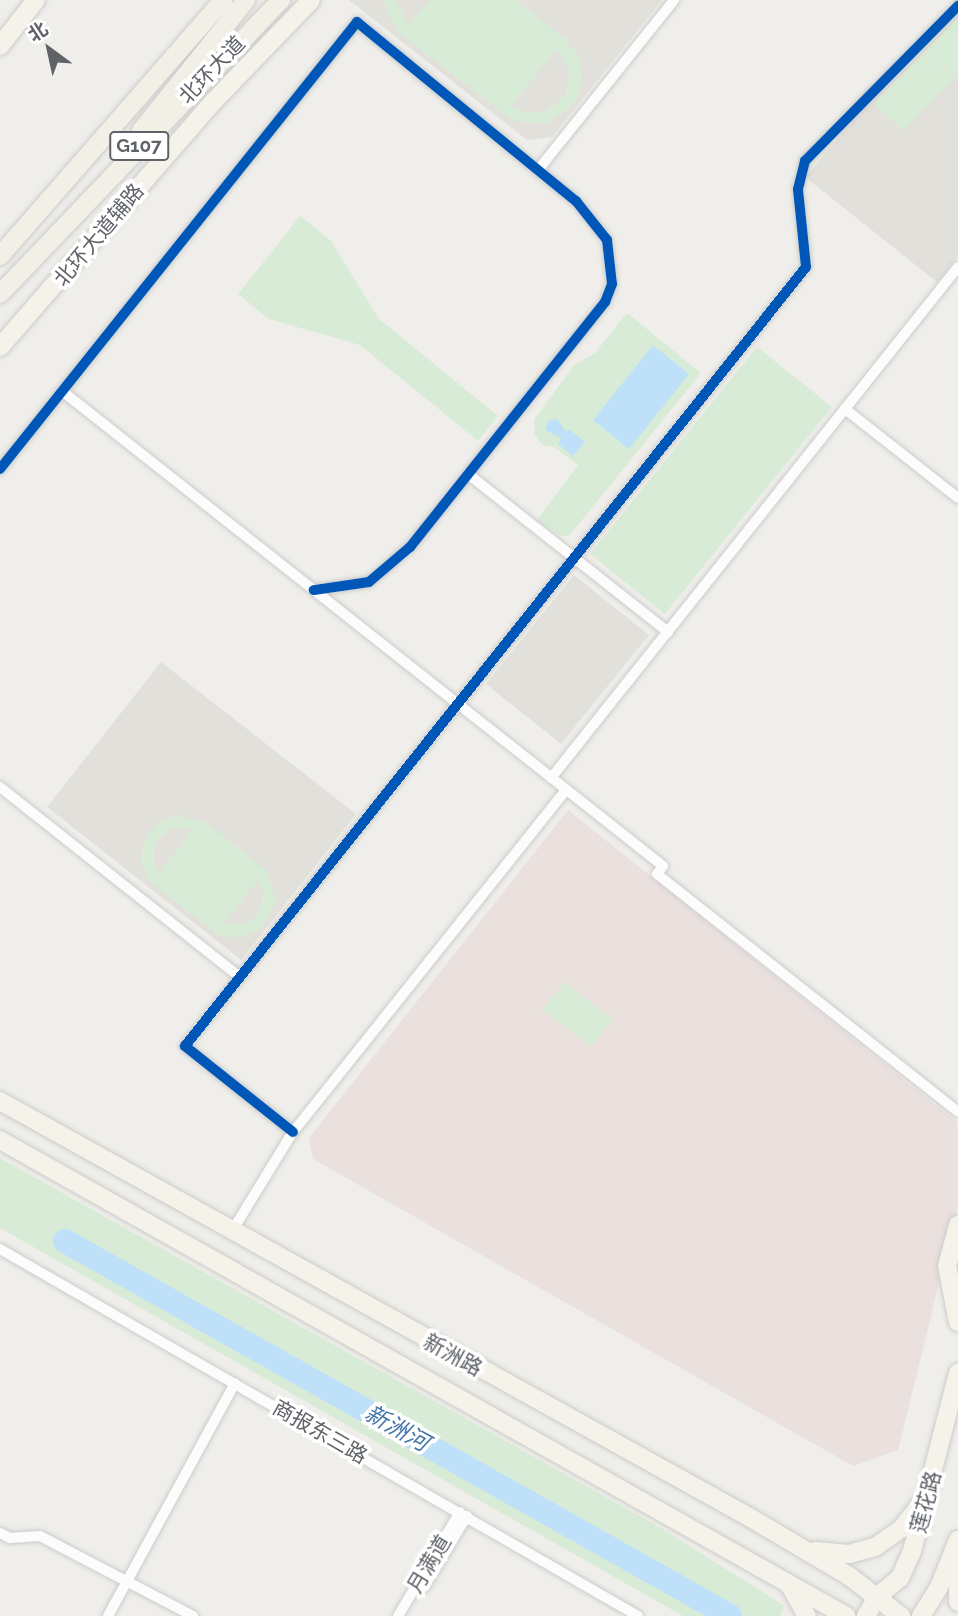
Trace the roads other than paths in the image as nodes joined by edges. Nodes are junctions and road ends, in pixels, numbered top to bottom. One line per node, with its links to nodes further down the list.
1 (36, 0): 8 (main road)
2 (223, 0): 11 (highway, 北环大道 / G107)
3 (246, 0): 10 (highway)
4 (281, 0): 10 (highway, 北环大道 / G107)
5 (312, 0): 14 (main road, 北环大道辅路)
6 (674, 0): 9 (street)
7 (958, 6): 20 (street)
8 (0, 46)
9 (538, 170): 15 (street); 18 (street)
10 (100, 187): 13 (highway, 北环大道 / G107)
11 (0, 256)
12 (958, 267): 16 (street)
13 (0, 294)
14 (0, 347)
15 (62, 391): 17 (street); 21 (street)
16 (845, 409): 19 (street); 22 (street)
17 (0, 469)
18 (468, 474): 20 (street); 21 (street)
19 (958, 498)
20 (574, 558): 22 (street); 23 (street)
21 (314, 590): 23 (street)
22 (667, 632): 24 (street)
23 (458, 704): 24 (street); 27 (street)
24 (551, 778): 26 (street)
25 (0, 787): 27 (street)
26 (566, 790): 29 (street); 30 (street)
27 (240, 977): 30 (street)
28 (0, 1101): 33 (main road, 新洲路)
29 (958, 1112)
30 (293, 1132): 33 (street)
31 (0, 1140): 44 (main road, 新洲路)
32 (958, 1225): 35 (main road)
33 (232, 1231): 42 (main road, 新洲路)
34 (0, 1249): 37 (street, 商报东三路)
35 (958, 1322)
36 (958, 1373): 38 (main road, 莲花路)
37 (235, 1383): 39 (street, 商报东三路); 45 (street)
38 (930, 1492): 42 (main road); 46 (main road, 莲花路)
39 (464, 1514): 50 (street, 月满道); 51 (street, 月满道); 52 (street, 商报东三路)
40 (0, 1533): 45 (street)
41 (958, 1540): 57 (main road, 莲花路)
42 (804, 1549): 46 (main road, 新洲路)
43 (958, 1555): 47 (main road)
44 (785, 1579): 53 (main road); 54 (main road, 新洲路)
45 (126, 1581): 48 (street); 49 (street)
46 (877, 1597): 55 (main road, 莲花路); 56 (main road, 新洲路)
47 (958, 1602)
48 (108, 1616)
49 (193, 1616)
50 (398, 1616)
51 (406, 1616)
52 (638, 1616)
53 (807, 1616)
54 (846, 1616)
55 (866, 1616)
56 (901, 1616)
57 (921, 1616)

